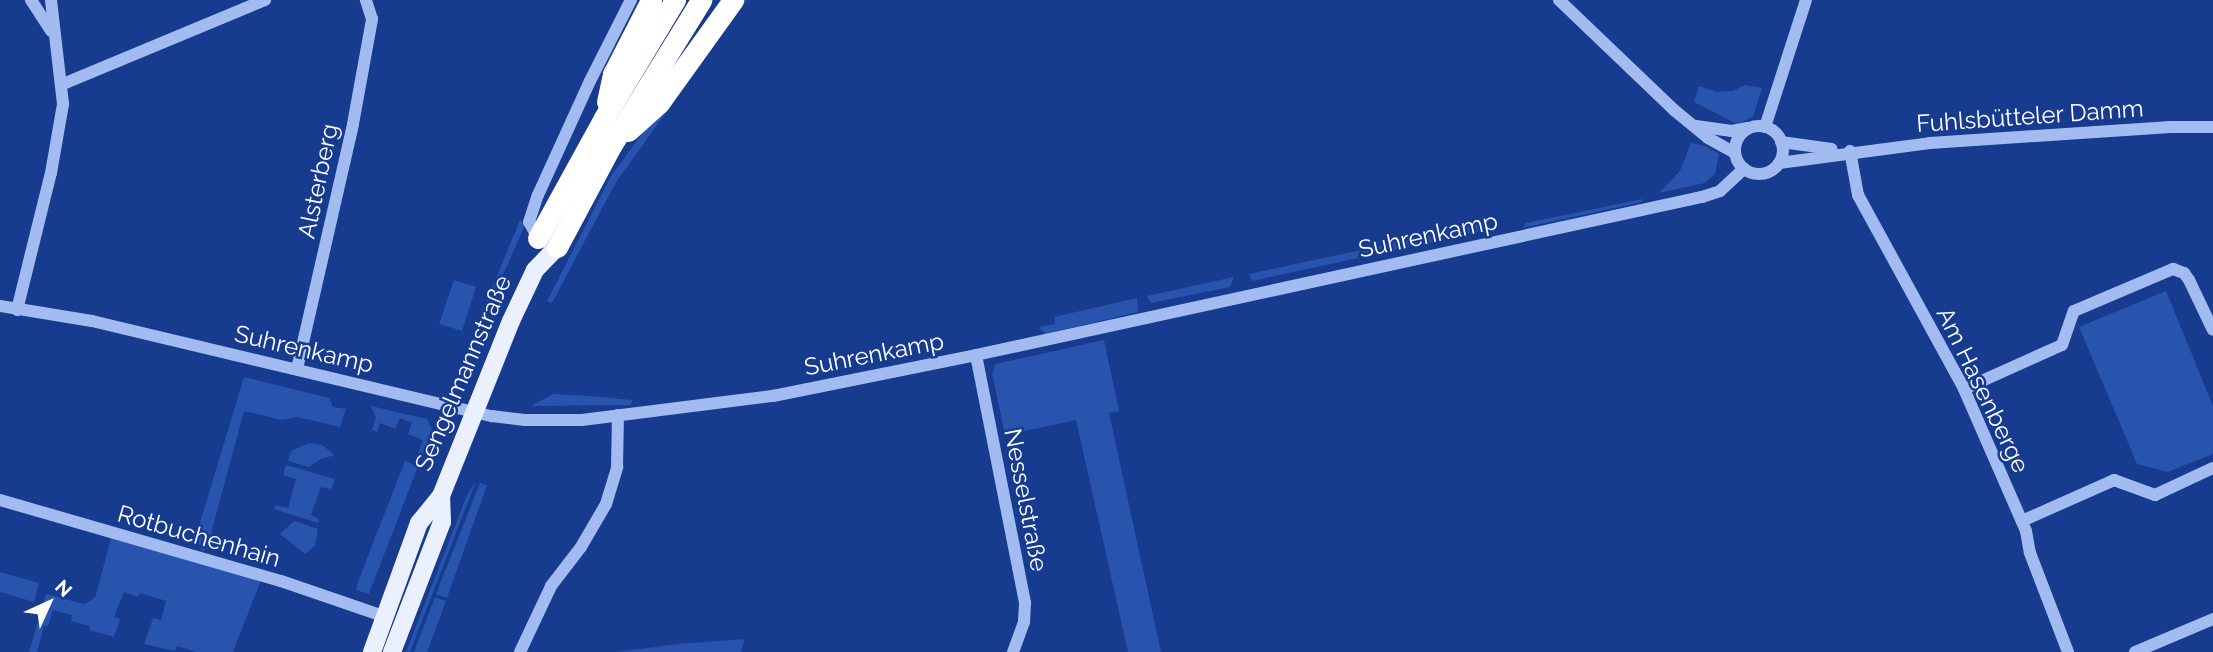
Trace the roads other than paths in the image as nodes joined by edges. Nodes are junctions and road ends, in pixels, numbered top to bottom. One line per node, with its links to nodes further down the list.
1 (31, 0): 12 (street)
2 (51, 0): 12 (street)
3 (265, 0): 13 (street)
4 (366, 0): 30 (street, Alsterberg)
5 (631, 0): 25 (street, Sengelmannstraße)
6 (651, 0): 14 (highway)
7 (675, 0): 14 (highway, Sengelmannstraße)
8 (701, 0): 20 (highway, Sengelmannstraße)
9 (733, 0): 20 (highway)
10 (1559, 0): 15 (street)
11 (1806, 0): 16 (street)
12 (54, 35): 13 (street)
13 (63, 84): 27 (street)
14 (604, 118): 25 (highway, Sengelmannstraße)
15 (1696, 126): 18 (street); 22 (street)
16 (1765, 127): 18 (street); 19 (street)
17 (2213, 127): 21 (street, Fuhlsbütteler Damm)
18 (1749, 128): 22 (street)
19 (1781, 142): 21 (street, Fuhlsbütteler Damm); 23 (street)
20 (611, 146): 25 (highway, Sengelmannstraße)
21 (1850, 151): 23 (street, Fuhlsbütteler Damm); 31 (street, Am Hasenberge)
22 (1735, 153): 24 (street)
23 (1779, 163): 24 (street)
24 (1744, 169): 29 (street, Suhrenkamp)
25 (547, 243): 32 (main road, Sengelmannstraße)
26 (0, 306): 27 (street, Suhrenkamp)
27 (17, 310): 30 (street, Suhrenkamp)
28 (2213, 331): 31 (street)
29 (976, 355): 33 (street, Suhrenkamp); 43 (street, Nesselstraße)
30 (297, 369): 32 (street, Suhrenkamp)
31 (1964, 389): 37 (street, Am Hasenberge)
32 (473, 411): 33 (street, Suhrenkamp); 35 (main road, Sengelmannstraße)
33 (618, 415): 42 (street)
34 (2213, 468): 37 (street)
35 (441, 496): 38 (main road, Sengelmannstraße); 41 (main road, Sengelmannstraße)
36 (0, 500): 38 (street, Rotbuchenhain)
37 (2022, 521): 44 (street, Am Hasenberge)
38 (386, 617): 40 (main road, Sengelmannstraße)
39 (2213, 619): 45 (street)
40 (372, 652)
41 (392, 652)
42 (520, 652)
43 (1013, 652)
44 (2068, 652)
45 (2135, 652)

